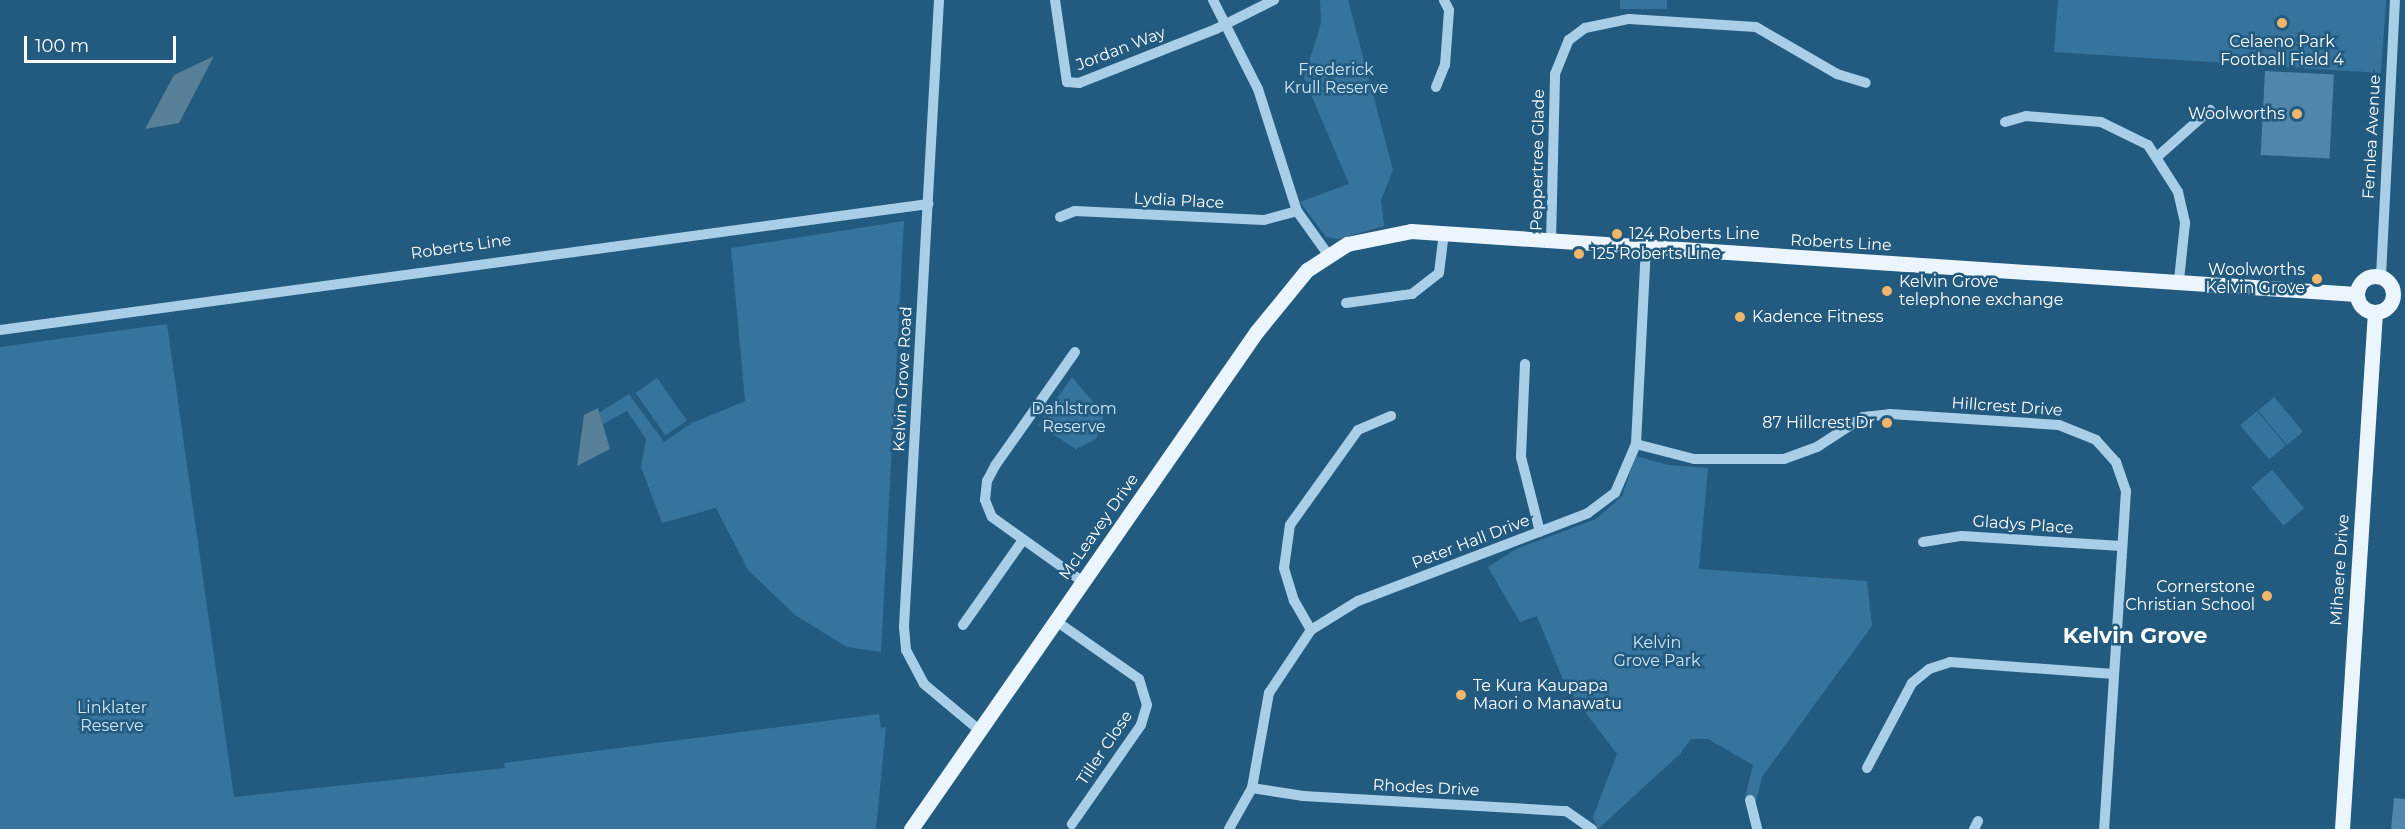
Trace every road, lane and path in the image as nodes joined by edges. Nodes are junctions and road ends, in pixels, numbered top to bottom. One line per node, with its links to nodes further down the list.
1 (939, 0): 13 (street, Kelvin Grove Road)
2 (1055, 0): 7 (street, Jordan Way)
3 (1213, 0): 7 (street)
4 (1274, 0): 7 (street)
5 (1444, 0): 9 (street)
6 (2395, 0): 20 (street, Fernlea Avenue)
7 (1228, 23): 14 (street)
8 (1866, 83): 17 (street, Peppertree Glade)
9 (1436, 87)
10 (2210, 110): 12 (street)
11 (2005, 122): 12 (street)
12 (2157, 157): 21 (street)
13 (928, 204): 26 (street, Roberts Line); 40 (street, Kelvin Grove Road)
14 (1297, 211): 15 (street, Lydia Place); 19 (street)
15 (1060, 217)
16 (1444, 234): 17 (main road, Roberts Line); 19 (main road, Roberts Line); 24 (street)
17 (1551, 241): 18 (main road, Roberts Line)
18 (1646, 248): 21 (main road, Roberts Line); 30 (street, Peter Hall Drive)
19 (1327, 253): 35 (main road, McLeavey Drive)
20 (2380, 276): 22 (main road); 23 (main road)
21 (2180, 280): 22 (main road, Roberts Line)
22 (2356, 294): 25 (main road)
23 (2399, 297): 25 (main road)
24 (1346, 303)
25 (2375, 312): 50 (main road, Mihaere Drive)
26 (0, 330)
27 (1075, 352): 32 (street)
28 (1525, 364): 31 (street)
29 (1392, 416): 38 (street)
30 (1636, 444): 31 (street, Peter Hall Drive); 34 (street, Hillcrest Drive)
31 (1540, 532): 38 (street, Peter Hall Drive)
32 (1023, 540): 35 (street); 37 (street)
33 (1923, 542): 34 (street, Gladys Place)
34 (2122, 546): 39 (street, Hillcrest Drive)
35 (1083, 582): 36 (main road, McLeavey Drive)
36 (1056, 621): 40 (main road, McLeavey Drive); 44 (street, Tiller Close)
37 (963, 625)
38 (1311, 630): 42 (street, Peter Hall Drive)
39 (2114, 674): 41 (street); 49 (street, Hillcrest Drive)
40 (978, 729): 45 (main road, McLeavey Drive)
41 (1867, 768)
42 (1252, 788): 46 (street, Peter Hall Drive); 47 (street, Rhodes Drive)
43 (1750, 800): 48 (street)
44 (1072, 824)
45 (911, 829)
46 (1229, 829)
47 (1592, 829)
48 (1757, 829)
49 (2104, 829)
50 (2342, 829)

